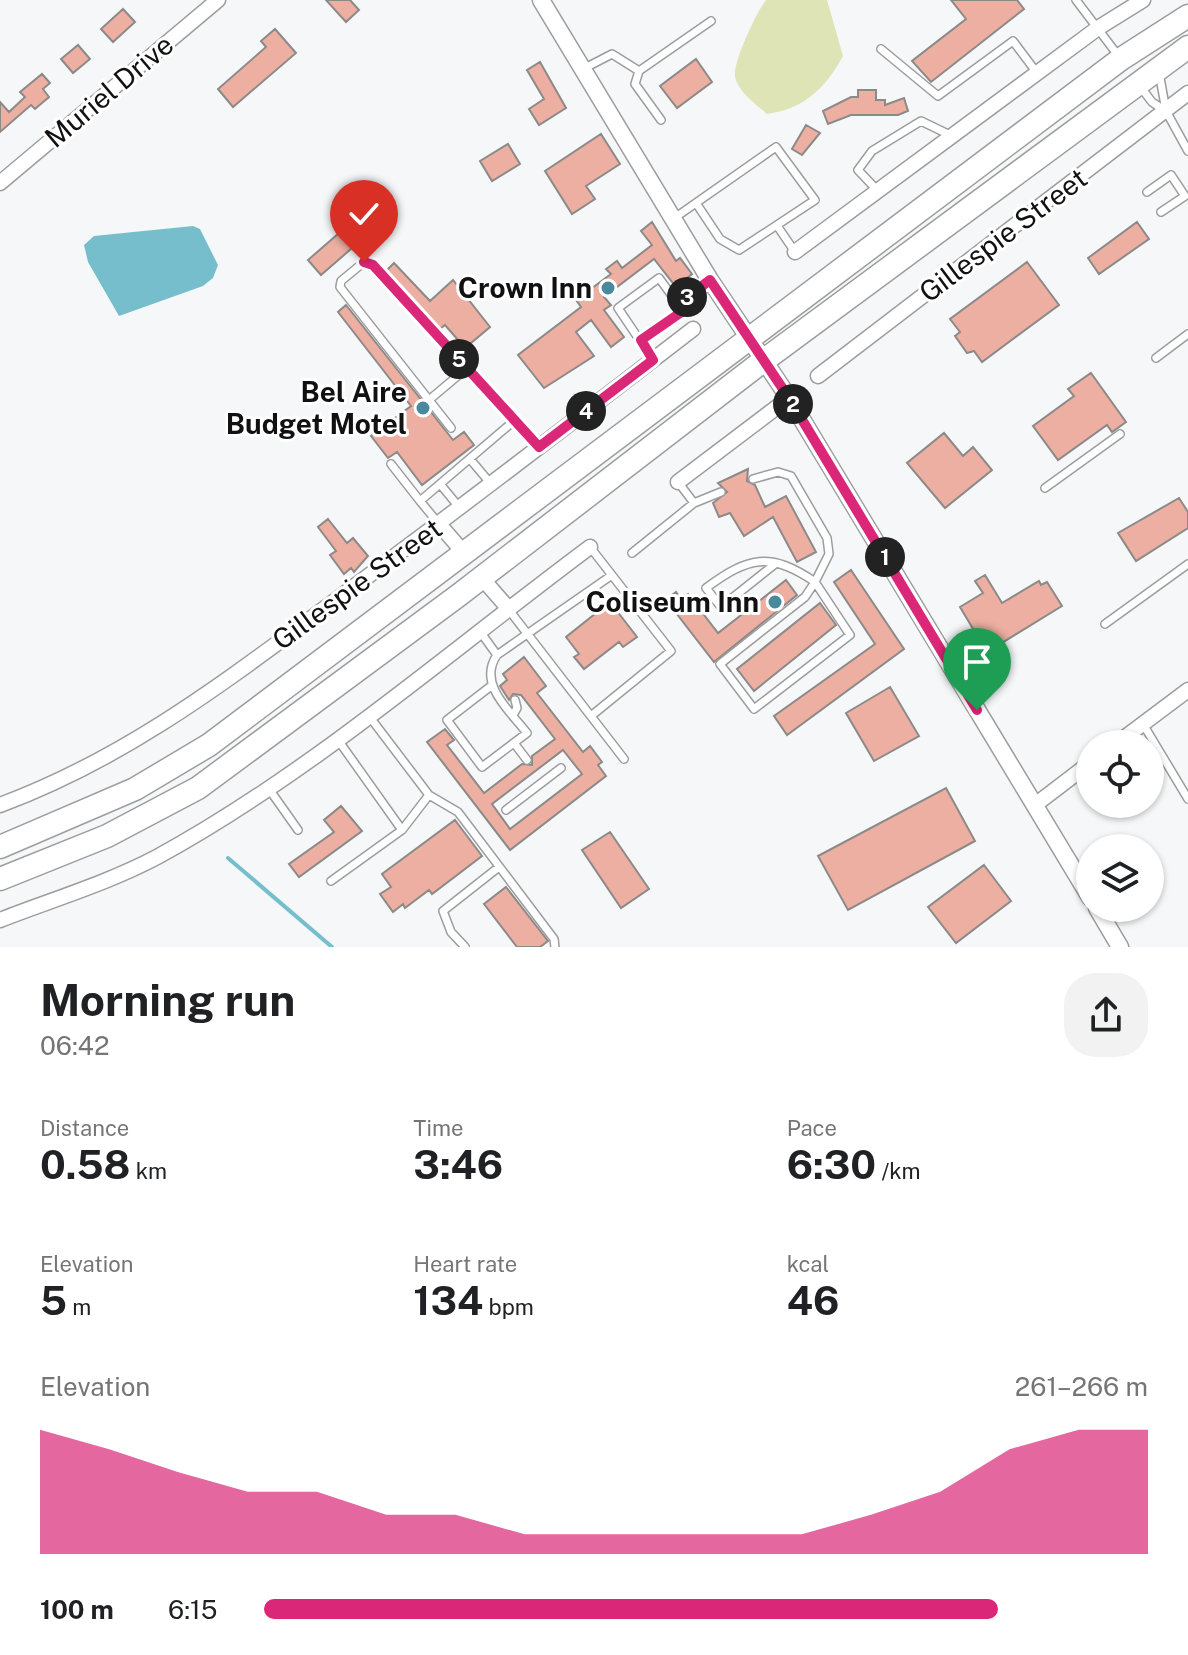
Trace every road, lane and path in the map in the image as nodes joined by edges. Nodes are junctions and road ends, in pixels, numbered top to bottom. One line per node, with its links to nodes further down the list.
1 (218, 0): 23 (street, Muriel Drive)
2 (541, 0): 12 (street)
3 (1076, 0): 7 (lane)
4 (1143, 0): 7 (street)
5 (1188, 16): 11 (highway)
6 (711, 21): 14 (lane)
7 (1098, 28): 11 (lane); 15 (street)
8 (1188, 31): 16 (highway)
9 (1188, 47): 13 (highway)
10 (881, 49): 15 (lane)
11 (1121, 59): 22 (highway); 36 (highway)
12 (583, 69): 14 (lane); 28 (street)
13 (1158, 69): 16 (highway); 18 (lane)
14 (639, 71): 19 (lane)
15 (1037, 73): 20 (street)
16 (1138, 84): 18 (lane); 22 (highway)
17 (1188, 93): 18 (street, Gillespie Street)
18 (1166, 111): 21 (lane); 41 (street, Gillespie Street)
19 (661, 120)
20 (952, 136): 24 (street); 24 (lane)
21 (1188, 151)
22 (1041, 154): 39 (highway)
23 (0, 183)
24 (878, 191): 30 (street)
25 (1147, 192): 27 (lane)
26 (696, 203): 28 (lane); 29 (lane); 29 (lane)
27 (1161, 212)
28 (673, 219): 31 (street)
29 (778, 227): 30 (lane)
30 (795, 252)
31 (710, 280): 32 (lane); 36 (street)
32 (678, 304): 35 (lane); 35 (lane)
33 (693, 329): 38 (street, Gillespie Street)
34 (1188, 334): 37 (lane)
35 (641, 340): 38 (lane)
36 (749, 341): 39 (street); 45 (highway)
37 (1156, 358)
38 (653, 360): 48 (street, Gillespie Street)
39 (763, 361): 42 (street); 67 (highway)
40 (467, 368): 43 (lane); 43 (lane); 44 (lane)
41 (818, 376)
42 (789, 398): 52 (street); 95 (street)
43 (429, 400): 46 (lane)
44 (515, 420): 48 (lane); 49 (lane)
45 (639, 424): 62 (highway); 67 (highway)
46 (451, 428)
47 (1120, 434): 55 (lane)
48 (539, 447): 54 (street, Gillespie Street)
49 (470, 459): 53 (lane); 54 (lane)
50 (391, 464): 57 (lane)
51 (753, 479): 68 (lane)
52 (678, 482): 58 (lane)
53 (440, 484): 57 (lane); 59 (lane)
54 (491, 484): 59 (street, Gillespie Street)
55 (1045, 488)
56 (721, 492): 58 (lane)
57 (420, 501): 60 (lane)
58 (694, 503): 63 (lane)
59 (459, 508): 60 (street, Gillespie Street)
60 (439, 524): 62 (street); 94 (street, Gillespie Street)
61 (590, 547): 66 (lane); 69 (street)
62 (464, 553): 99 (highway)
63 (632, 553)
64 (775, 564): 64 (lane); 68 (lane)
65 (1188, 564): 70 (lane)
66 (612, 575): 72 (lane); 80 (lane)
67 (481, 577): 69 (street); 102 (highway)
68 (815, 582): 68 (lane)
69 (508, 608): 71 (street); 72 (lane)
70 (1105, 624)
71 (479, 630): 73 (lane); 78 (street)
72 (529, 636): 73 (lane); 80 (lane)
73 (497, 655): 74 (lane)
74 (491, 683): 75 (lane); 79 (lane); 84 (lane)
75 (502, 684)
76 (1188, 690): 81 (street)
77 (515, 700): 79 (lane)
78 (368, 714): 83 (street); 92 (lane)
79 (513, 715): 84 (lane)
80 (591, 716): 85 (lane)
81 (1143, 724): 82 (street); 93 (lane)
82 (1135, 730)
83 (337, 738): 91 (street); 98 (lane)
84 (514, 743): 86 (lane)
85 (624, 759)
86 (527, 760)
87 (561, 768): 90 (lane)
88 (536, 771): 90 (lane)
89 (1076, 774): 95 (street)
90 (543, 782): 96 (lane)
91 (268, 787): 97 (lane); 104 (street)
92 (429, 795): 98 (lane); 100 (lane)
93 (1188, 799)
94 (0, 805)
95 (1035, 805): 101 (street)
96 (506, 810)
97 (298, 830)
98 (402, 830): 103 (lane)
99 (0, 847)
100 (499, 867): 106 (lane); 107 (lane)
101 (1076, 874)
102 (0, 879)
103 (331, 881)
104 (0, 920)
105 (1105, 922): 108 (street)
106 (465, 947)
107 (555, 947)
108 (1120, 947)

